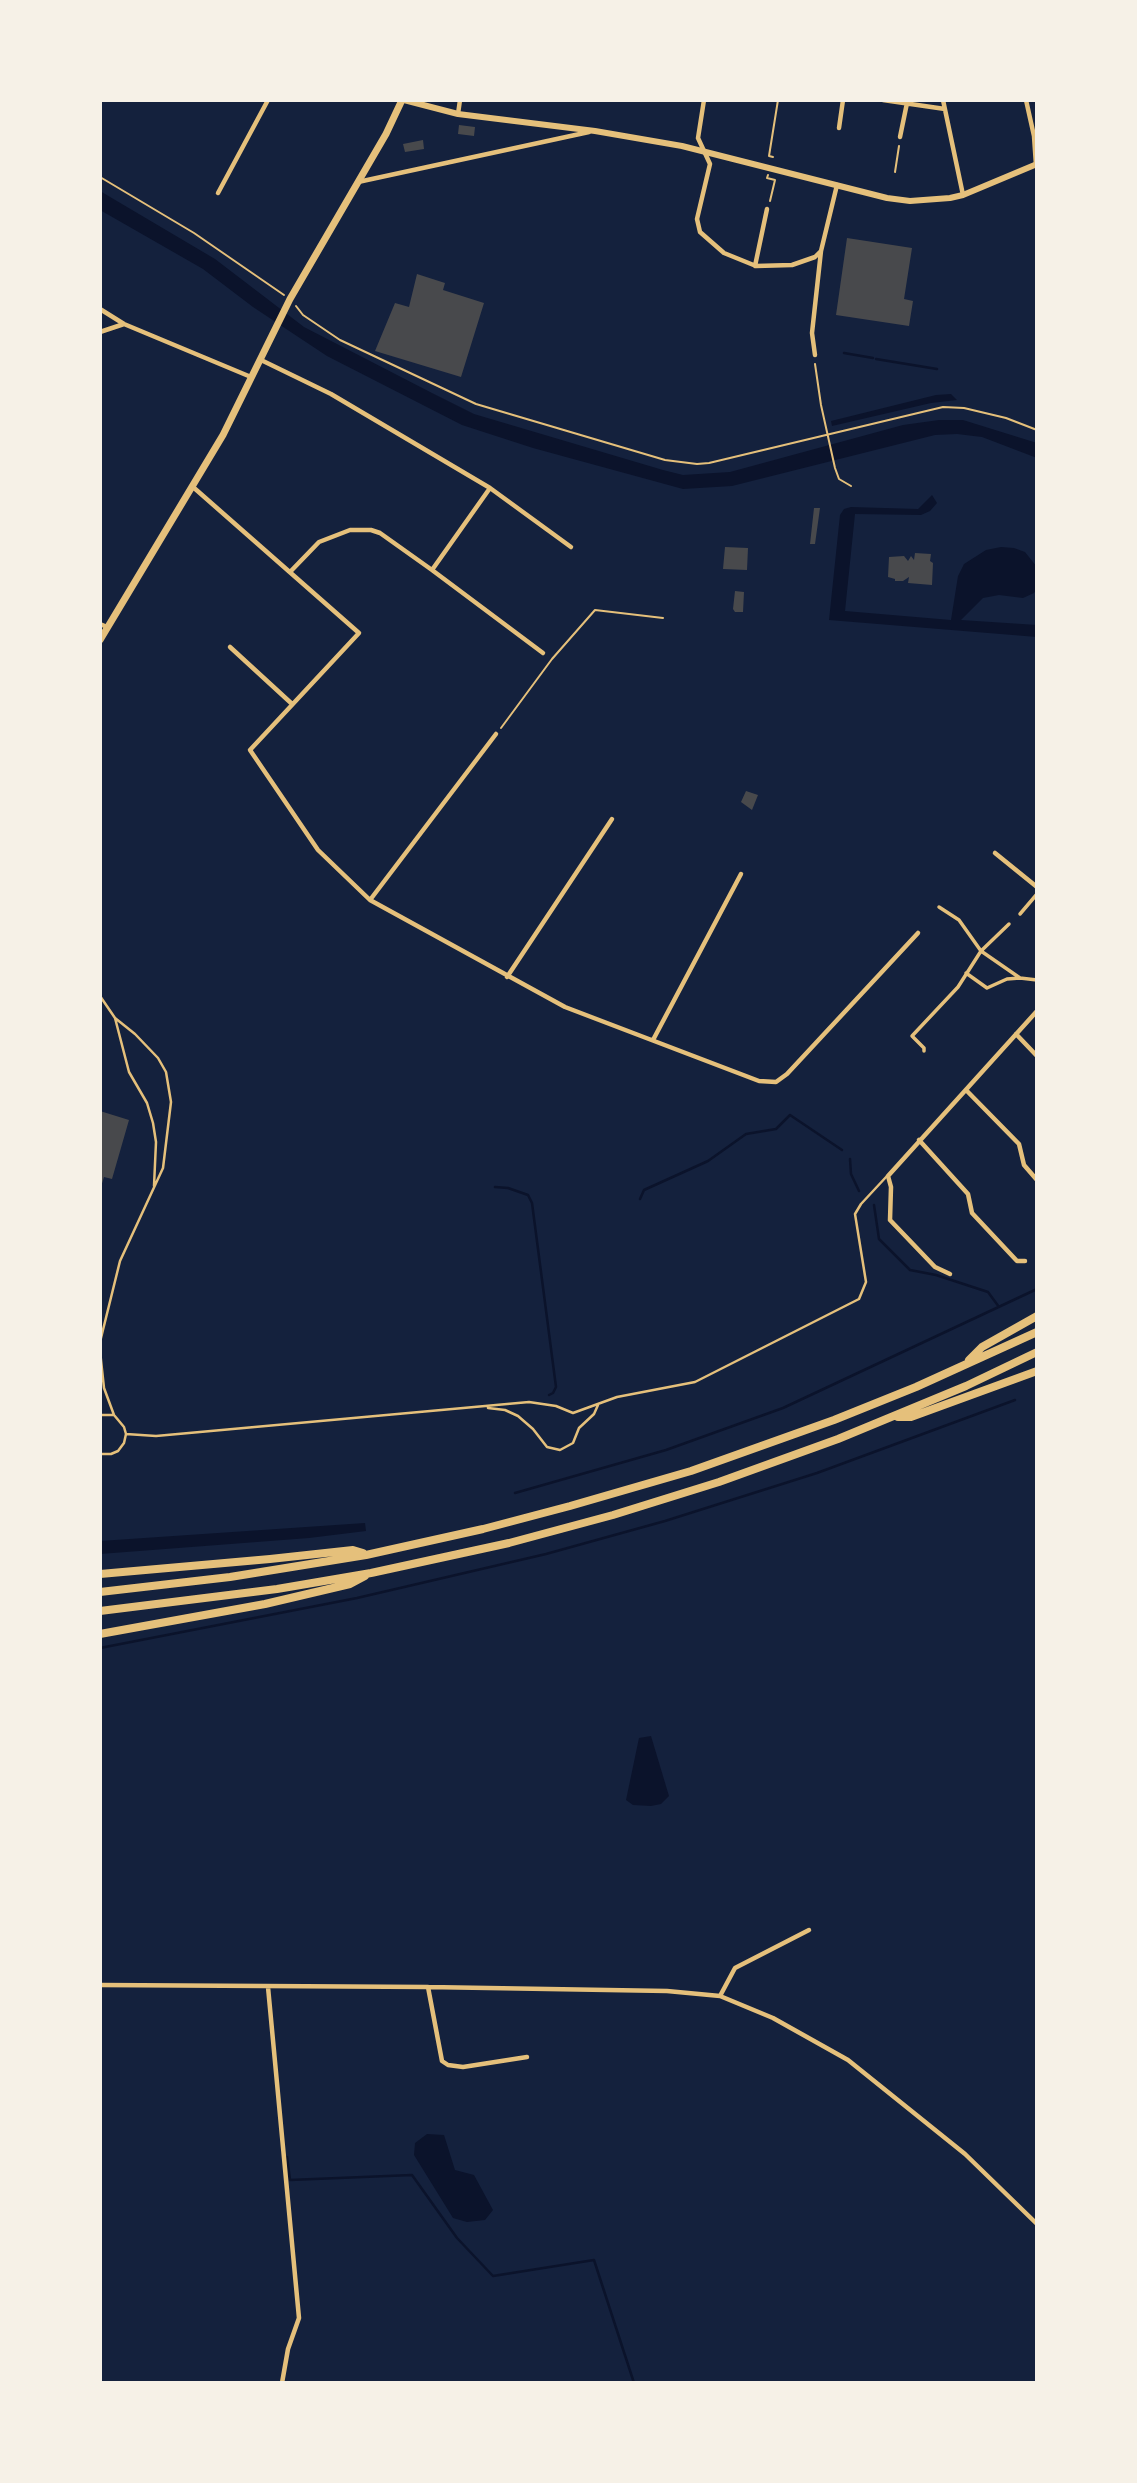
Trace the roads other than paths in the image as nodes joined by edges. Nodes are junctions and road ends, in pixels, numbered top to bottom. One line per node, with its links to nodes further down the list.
1 (268, 100): 19 (street)
2 (403, 100): 11 (street); 17 (main road)
3 (460, 100): 11 (street)
4 (704, 100): 15 (street)
5 (843, 100): 12 (street)
6 (883, 100): 9 (street)
7 (943, 100): 10 (street)
8 (1026, 100): 16 (street)
9 (907, 103): 10 (street); 14 (street)
10 (945, 108): 20 (street)
11 (458, 114): 13 (street)
12 (839, 128)
13 (595, 131): 15 (street); 17 (street)
14 (900, 137)
15 (703, 150): 18 (street); 23 (street)
16 (1037, 164): 20 (street)
17 (357, 182): 28 (main road)
18 (837, 184): 20 (street); 22 (street)
19 (218, 193)
20 (963, 195)
21 (767, 209): 23 (street)
22 (821, 251): 23 (street); 27 (street)
23 (755, 266)
24 (100, 309): 25 (street)
25 (124, 324): 26 (street); 29 (street)
26 (100, 332)
27 (814, 355)
28 (260, 359): 29 (main road); 31 (street)
29 (251, 377): 30 (main road)
30 (193, 487): 34 (street); 35 (main road)
31 (490, 488): 32 (street); 33 (street)
32 (571, 547)
33 (432, 570): 34 (street); 38 (street)
34 (290, 572): 39 (street)
35 (103, 625): 36 (main road)
36 (100, 640)
37 (230, 648): 39 (street)
38 (543, 653)
39 (292, 703): 46 (street)
40 (496, 734): 46 (street)
41 (612, 819): 53 (street)
42 (995, 853): 44 (street)
43 (741, 874): 60 (street)
44 (1037, 887)
45 (1037, 894): 48 (street)
46 (370, 900): 53 (street)
47 (939, 907): 51 (street)
48 (1020, 914)
49 (1009, 925): 51 (street)
50 (918, 933): 60 (street)
51 (981, 951): 52 (street); 54 (street)
52 (966, 973): 54 (street); 61 (street)
53 (507, 976): 60 (street)
54 (1020, 978): 55 (street)
55 (1037, 980)
56 (100, 996): 58 (lane)
57 (1037, 1011): 59 (street)
58 (115, 1018): 67 (lane); 67 (lane)
59 (1016, 1034): 62 (street); 63 (street)
60 (653, 1040)
61 (924, 1051)
62 (1037, 1056)
63 (966, 1090): 64 (street); 66 (street)
64 (919, 1140): 65 (street); 68 (street)
65 (888, 1175): 69 (street); 77 (lane)
66 (1037, 1180)
67 (154, 1189): 72 (lane)
68 (1025, 1261)
69 (950, 1274)
70 (1037, 1316): 75 (highway)
71 (1037, 1332): 75 (highway)
72 (100, 1342)
73 (100, 1351): 80 (lane)
74 (1037, 1352): 81 (highway)
75 (965, 1365): 84 (highway)
76 (1037, 1371): 81 (highway)
77 (598, 1405): 78 (lane); 78 (lane)
78 (485, 1407): 82 (lane)
79 (100, 1415): 80 (lane)
80 (114, 1415): 82 (lane)
81 (892, 1418): 85 (highway)
82 (126, 1434): 83 (lane)
83 (100, 1454)
84 (366, 1555): 86 (highway); 87 (highway)
85 (371, 1573): 88 (highway); 89 (highway)
86 (100, 1574)
87 (100, 1592)
88 (100, 1611)
89 (100, 1634)
90 (808, 1930): 94 (street)
91 (100, 1985): 92 (street)
92 (268, 1987): 93 (street); 97 (street)
93 (428, 1987): 94 (street); 95 (street)
94 (720, 1997): 96 (street)
95 (527, 2057)
96 (1037, 2224)
97 (282, 2383)

